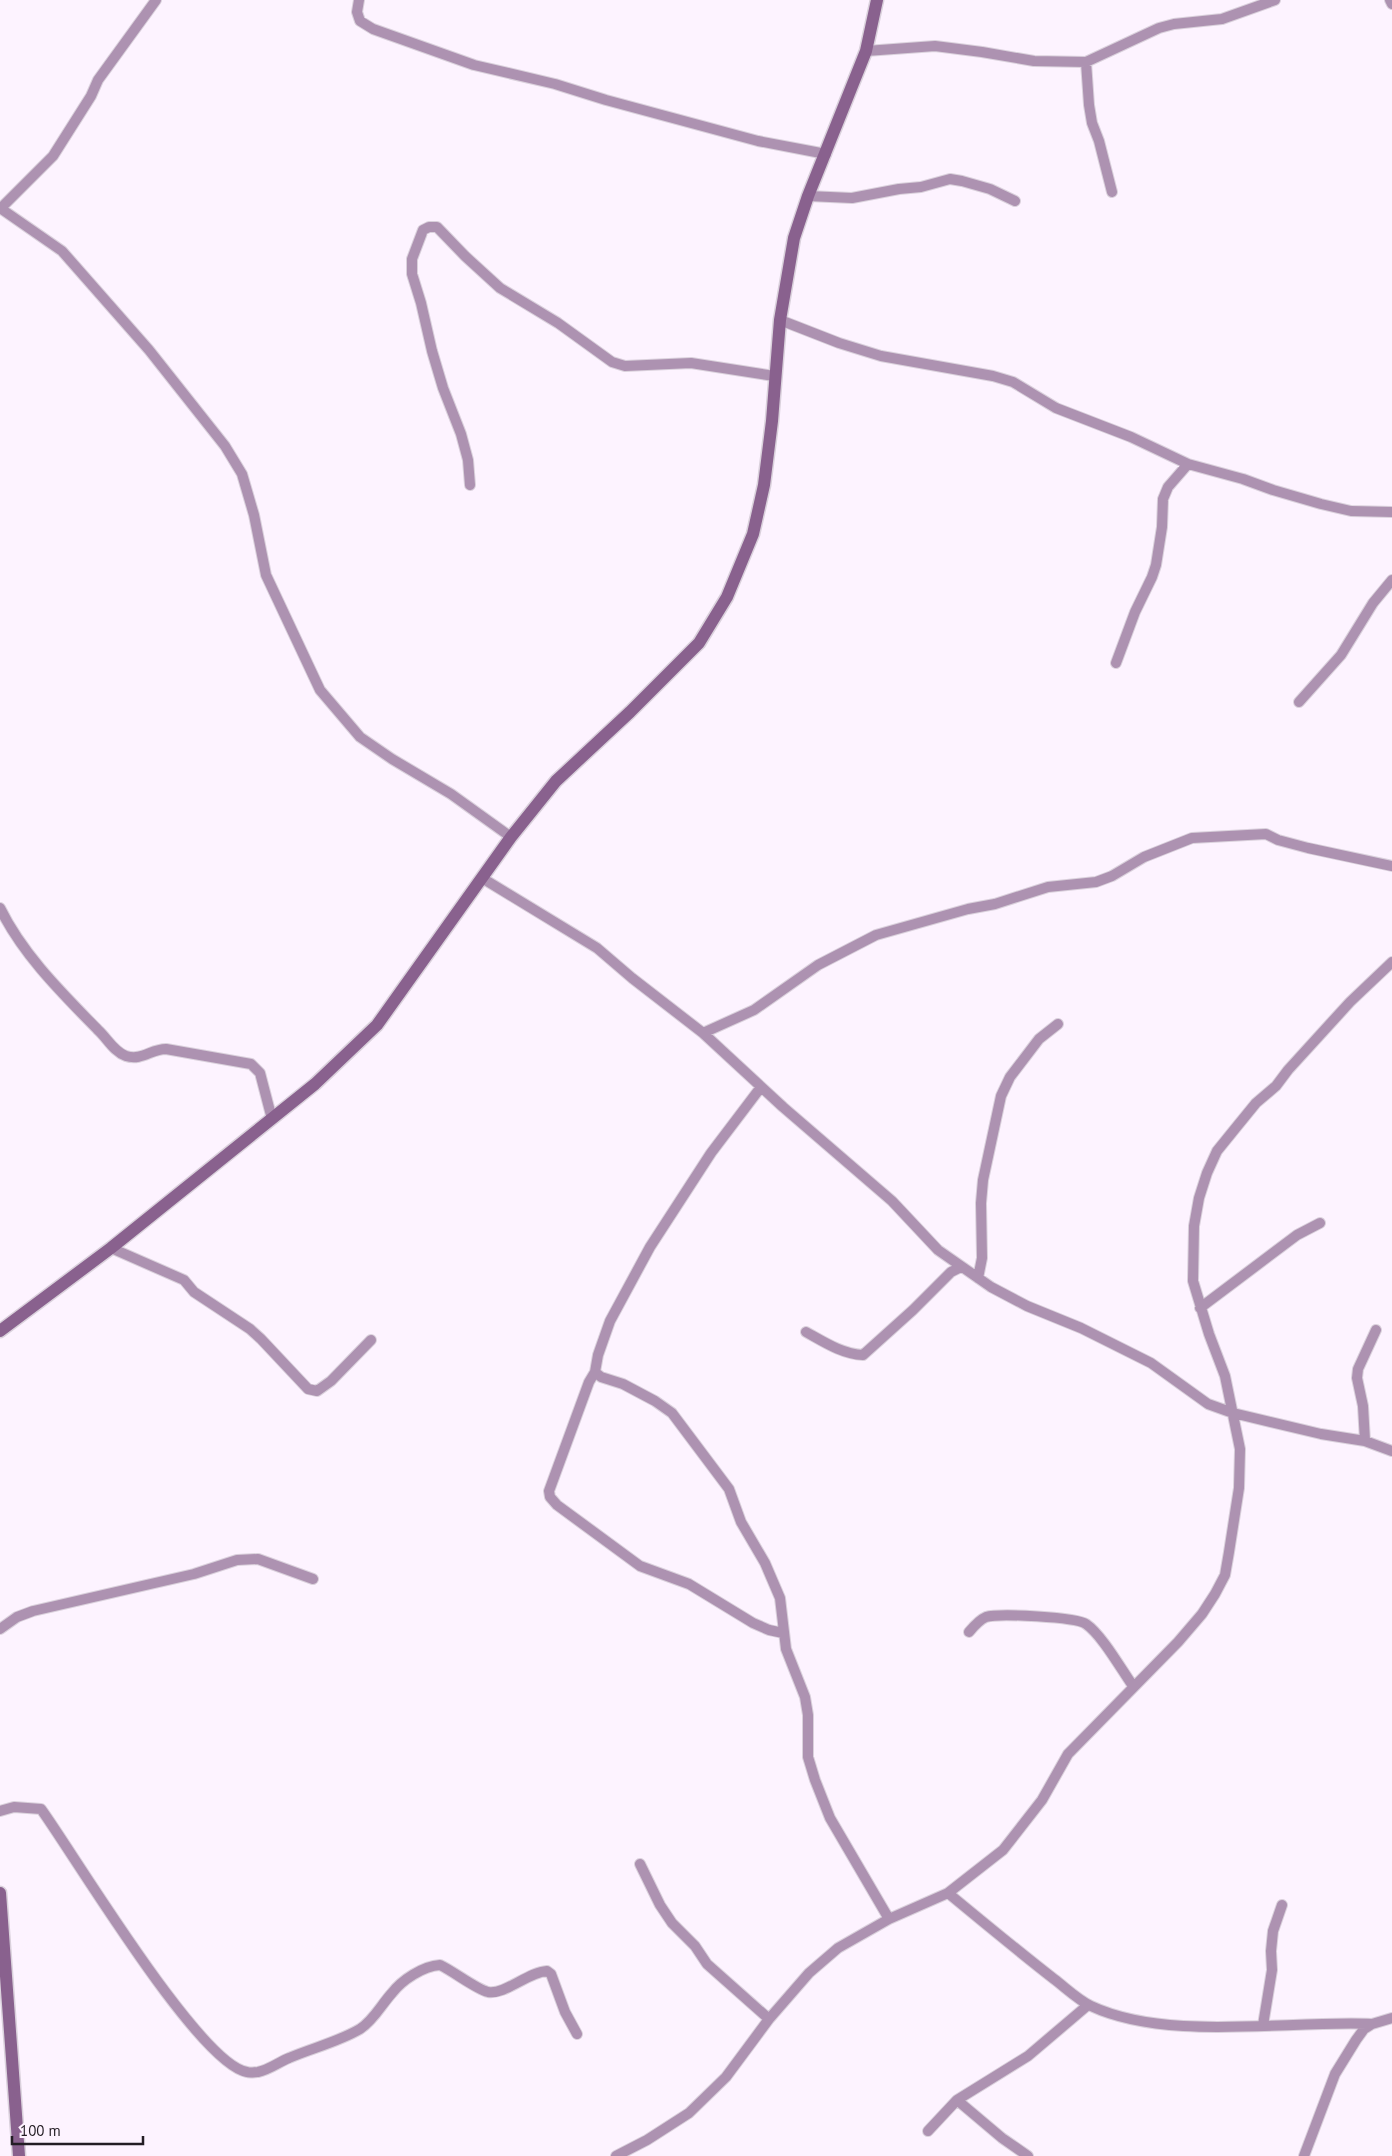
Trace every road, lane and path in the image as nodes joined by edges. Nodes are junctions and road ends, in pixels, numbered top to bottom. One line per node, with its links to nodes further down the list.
1 (156, 0): 13 (street)
2 (359, 0): 9 (street)
3 (877, 0): 7 (street)
4 (1275, 0): 8 (street)
5 (1390, 0): 6 (street)
6 (1392, 4)
7 (866, 51): 8 (street); 9 (street)
8 (1086, 62): 10 (street)
9 (826, 154): 11 (street)
10 (1112, 192)
11 (808, 196): 12 (street); 14 (street)
12 (1015, 201)
13 (0, 208): 22 (street)
14 (780, 320): 15 (street); 16 (street)
15 (774, 376): 17 (street); 22 (street)
16 (1188, 464): 18 (street); 20 (street)
17 (470, 485)
18 (1392, 512)
19 (1392, 580): 21 (street)
20 (1116, 663)
21 (1299, 702)
22 (511, 837): 24 (street)
23 (1392, 866): 28 (street)
24 (482, 878): 28 (street); 30 (street)
25 (0, 908): 30 (street)
26 (1392, 962): 35 (street)
27 (1058, 1024): 34 (street)
28 (703, 1033): 29 (street)
29 (761, 1086): 33 (street); 40 (street)
30 (272, 1118): 32 (street)
31 (1320, 1223): 35 (street)
32 (111, 1248): 37 (street); 39 (street)
33 (961, 1267): 34 (street); 38 (street)
34 (978, 1278): 41 (street)
35 (1200, 1308): 41 (street)
36 (1376, 1330): 42 (street)
37 (0, 1331)
38 (806, 1332)
39 (371, 1340)
40 (595, 1372): 47 (street); 47 (street)
41 (1233, 1413): 42 (street); 48 (street)
42 (1365, 1441): 43 (street)
43 (1392, 1451)
44 (313, 1579): 45 (street)
45 (0, 1629)
46 (968, 1632): 48 (street)
47 (783, 1633): 54 (street)
48 (1133, 1686): 52 (street)
49 (0, 1811): 60 (street)
50 (640, 1864): 56 (street)
51 (0, 1894): 63 (street)
52 (948, 1894): 54 (street); 55 (street)
53 (1282, 1905): 59 (street)
54 (889, 1919): 56 (street)
55 (1088, 2005): 59 (street); 61 (street)
56 (769, 2018): 64 (street)
57 (1392, 2018): 58 (street)
58 (1372, 2024): 59 (street); 66 (street)
59 (1263, 2025)
60 (577, 2034)
61 (956, 2100): 62 (street); 65 (street)
62 (928, 2131)
63 (19, 2156)
64 (616, 2156)
65 (1028, 2156)
66 (1304, 2156)

